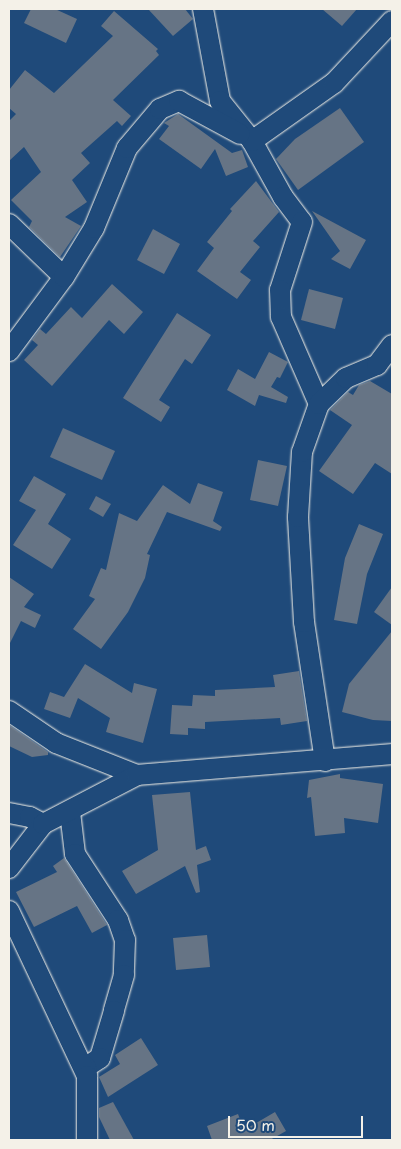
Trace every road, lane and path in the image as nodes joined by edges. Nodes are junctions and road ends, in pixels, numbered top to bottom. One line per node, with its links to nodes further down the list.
1 (203, 9): 3 (street)
2 (392, 21): 3 (street)
3 (252, 141): 5 (street); 8 (street)
4 (9, 224): 5 (street)
5 (64, 277): 7 (street)
6 (392, 345): 8 (street)
7 (9, 351)
8 (319, 404): 11 (street)
9 (9, 711): 12 (street)
10 (392, 754): 11 (street)
11 (325, 761): 12 (street)
12 (137, 775): 13 (street)
13 (70, 812): 15 (street); 18 (street)
14 (9, 813): 15 (street)
15 (43, 824): 16 (street)
16 (9, 868)
17 (9, 911): 18 (street)
18 (87, 1076): 19 (street)
19 (87, 1140)

